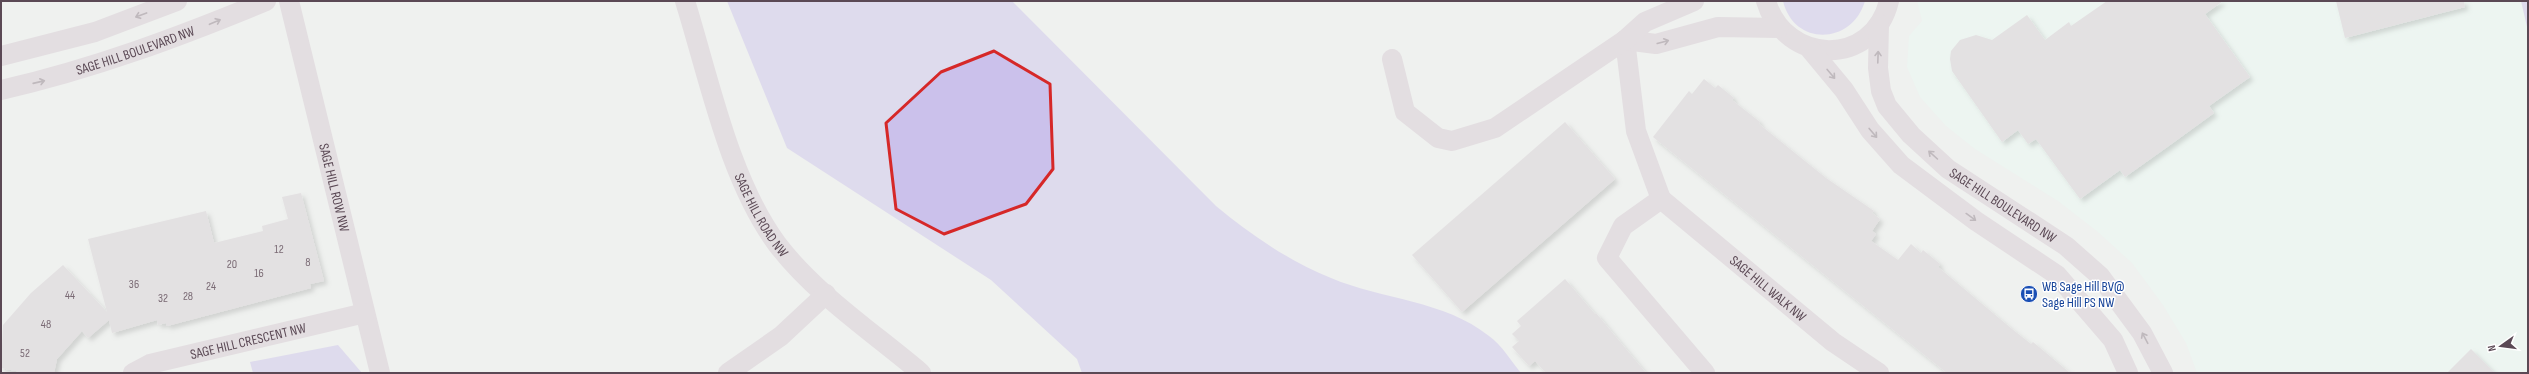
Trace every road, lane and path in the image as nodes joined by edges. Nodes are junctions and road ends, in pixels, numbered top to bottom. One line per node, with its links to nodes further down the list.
1 (177, 1): 11 (street, one-way to 11)
2 (266, 1): 13 (street, SAGE HILL BOULEVARD NW, one-way to 2)
3 (289, 1): 16 (street, SAGE HILL ROW NW)
4 (685, 1): 15 (street, SAGE HILL ROAD NW)
5 (1694, 1): 9 (street)
6 (1766, 1): 8 (street)
7 (1888, 9): 10 (street); 24 (street, SAGE HILL BOULEVARD NW, one-way to 7)
8 (1778, 28): 9 (street, one-way to 8); 10 (street)
9 (1625, 40): 12 (street); 14 (street)
10 (1810, 48): 23 (street, SAGE HILL BOULEVARD NW, one-way to 23)
11 (1, 56)
12 (1392, 60)
13 (1, 90)
14 (1661, 199): 21 (street); 22 (street, SAGE HILL WALK NW)
15 (826, 294): 19 (street); 20 (street, SAGE HILL ROAD NW)
16 (365, 313): 17 (street, SAGE HILL CRESCENT NW); 18 (street, SAGE HILL ROW NW)
17 (133, 373)
18 (380, 373)
19 (728, 373)
20 (921, 373)
21 (1705, 373)
22 (1878, 373)
23 (2128, 373)
24 (2163, 373)

